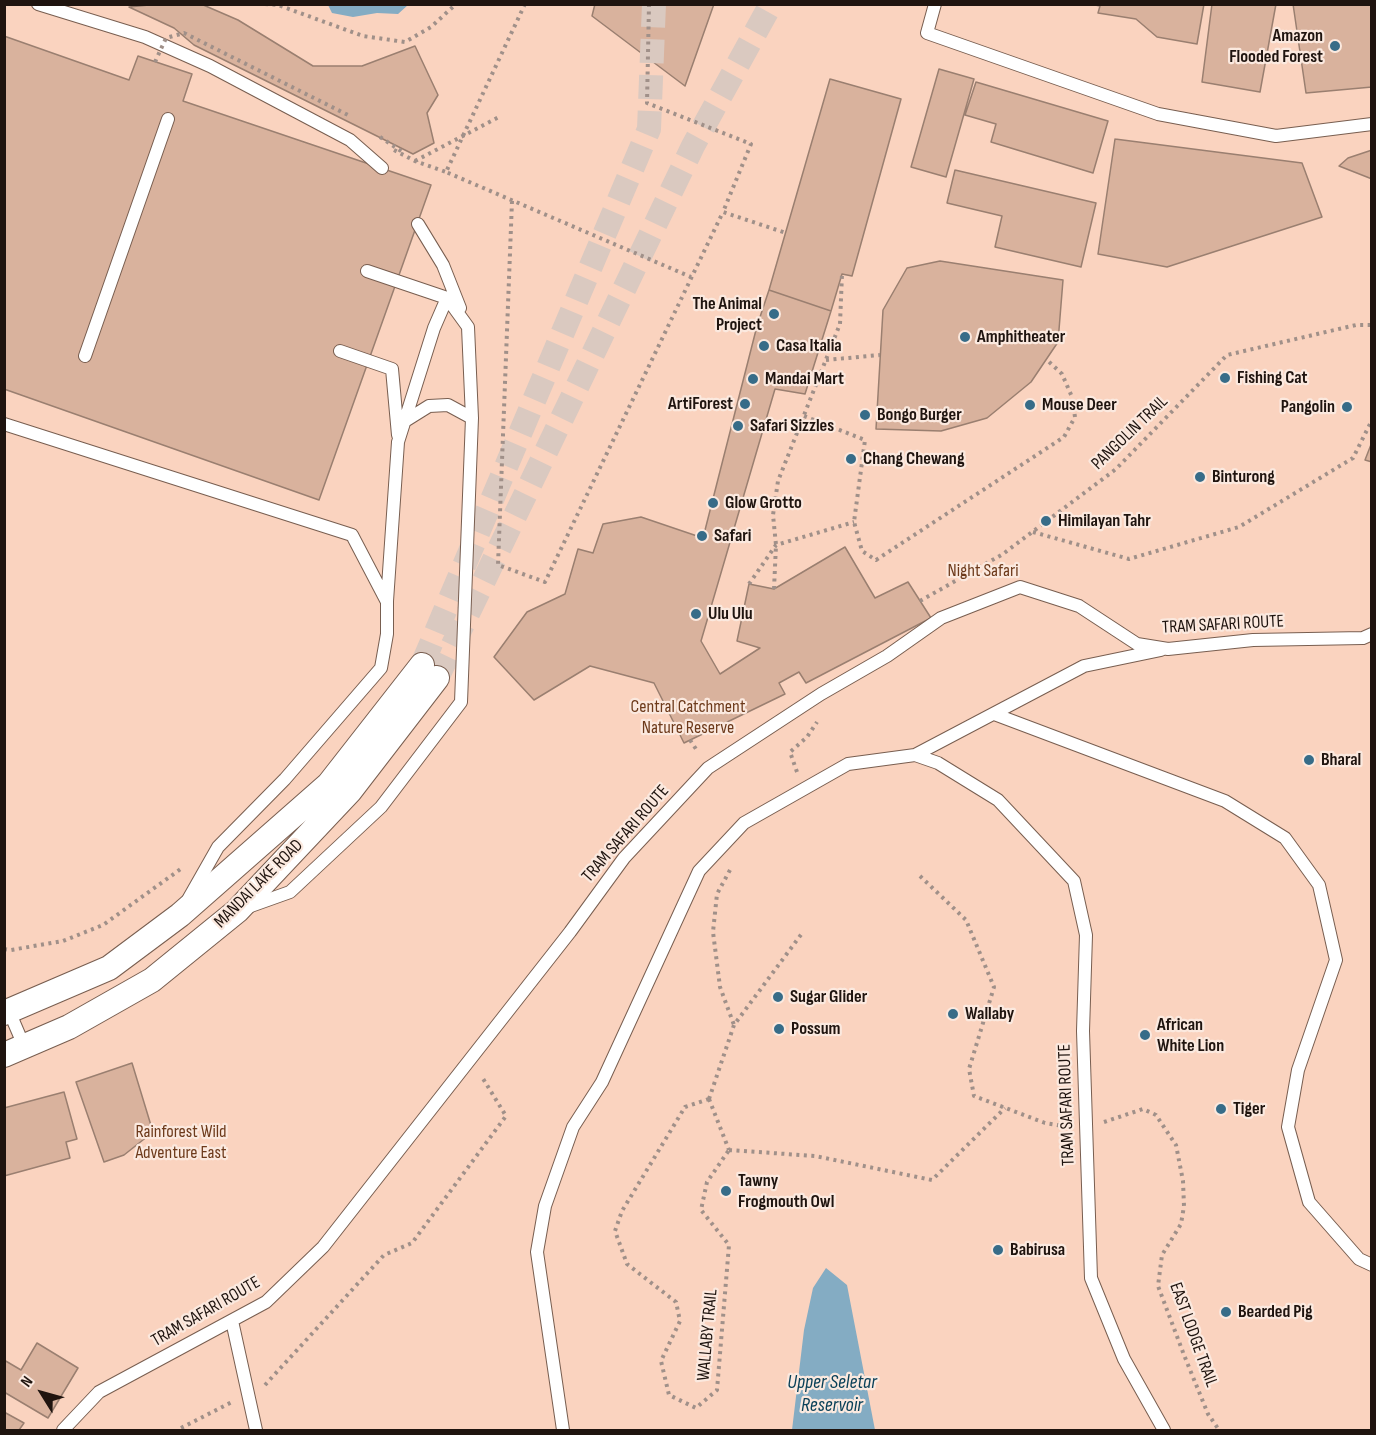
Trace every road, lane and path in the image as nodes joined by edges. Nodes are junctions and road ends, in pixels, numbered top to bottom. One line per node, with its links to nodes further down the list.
1 (38, 4): 13 (lane)
2 (265, 4): 3 (path)
3 (456, 4)
4 (525, 4): 14 (path)
5 (648, 4): 15 (path)
6 (935, 4): 11 (lane)
7 (155, 62): 8 (path, bridge)
8 (350, 116)
9 (499, 117): 12 (path)
10 (168, 119): 26 (lane)
11 (1371, 124)
12 (415, 161)
13 (382, 168)
14 (512, 201): 20 (path); 20 (path)
15 (723, 212): 17 (path); 20 (path)
16 (418, 224): 23 (lane)
17 (786, 233)
18 (367, 271): 21 (lane)
19 (842, 274): 28 (path)
20 (691, 277)
21 (447, 298): 23 (lane); 32 (lane)
22 (1371, 325): 36 (path, PANGOLIN TRAIL)
23 (468, 327): 30 (lane)
24 (340, 351): 34 (lane)
25 (880, 355): 28 (path)
26 (85, 356)
27 (1046, 358): 35 (path)
28 (826, 360): 29 (path)
29 (804, 416): 35 (path); 37 (path)
30 (472, 418): 32 (lane); 51 (lane)
31 (1371, 420): 36 (path)
32 (405, 421): 34 (lane)
33 (4, 424): 40 (lane)
34 (398, 442): 40 (lane)
35 (854, 522): 37 (path)
36 (1032, 532): 41 (path, PANGOLIN TRAIL)
37 (776, 545): 38 (path); 39 (path)
38 (749, 584)
39 (774, 589)
40 (387, 601): 52 (lane)
41 (920, 601)
42 (1371, 634): 43 (lane, TRAM SAFARI ROUTE)
43 (1168, 649): 44 (lane); 63 (lane, TRAM SAFARI ROUTE)
44 (994, 714): 46 (lane); 62 (lane)
45 (790, 752): 47 (path)
46 (915, 755): 47 (lane, TRAM SAFARI ROUTE); 60 (lane, TRAM SAFARI ROUTE)
47 (803, 788): 66 (lane, TRAM SAFARI ROUTE)
48 (185, 866): 54 (path)
49 (731, 867): 56 (path)
50 (920, 876): 59 (path)
51 (237, 911): 52 (street, MANDAI LAKE ROAD); 57 (street, MANDAI LAKE ROAD)
52 (180, 915): 55 (street, MANDAI LAKE ROAD)
53 (802, 932): 56 (path)
54 (4, 949)
55 (7, 1012): 57 (lane)
56 (734, 1025): 58 (path)
57 (14, 1051)
58 (709, 1099): 61 (path); 61 (path, WALLABY TRAIL)
59 (1005, 1108): 60 (path); 61 (path)
60 (1086, 1129): 67 (lane, TRAM SAFARI ROUTE); 68 (path, EAST LODGE TRAIL)
61 (729, 1150)
62 (1371, 1265)
63 (232, 1321): 64 (lane, TRAM SAFARI ROUTE); 65 (lane)
64 (63, 1431)
65 (256, 1431)
66 (563, 1431)
67 (1164, 1431)
68 (1219, 1431)

